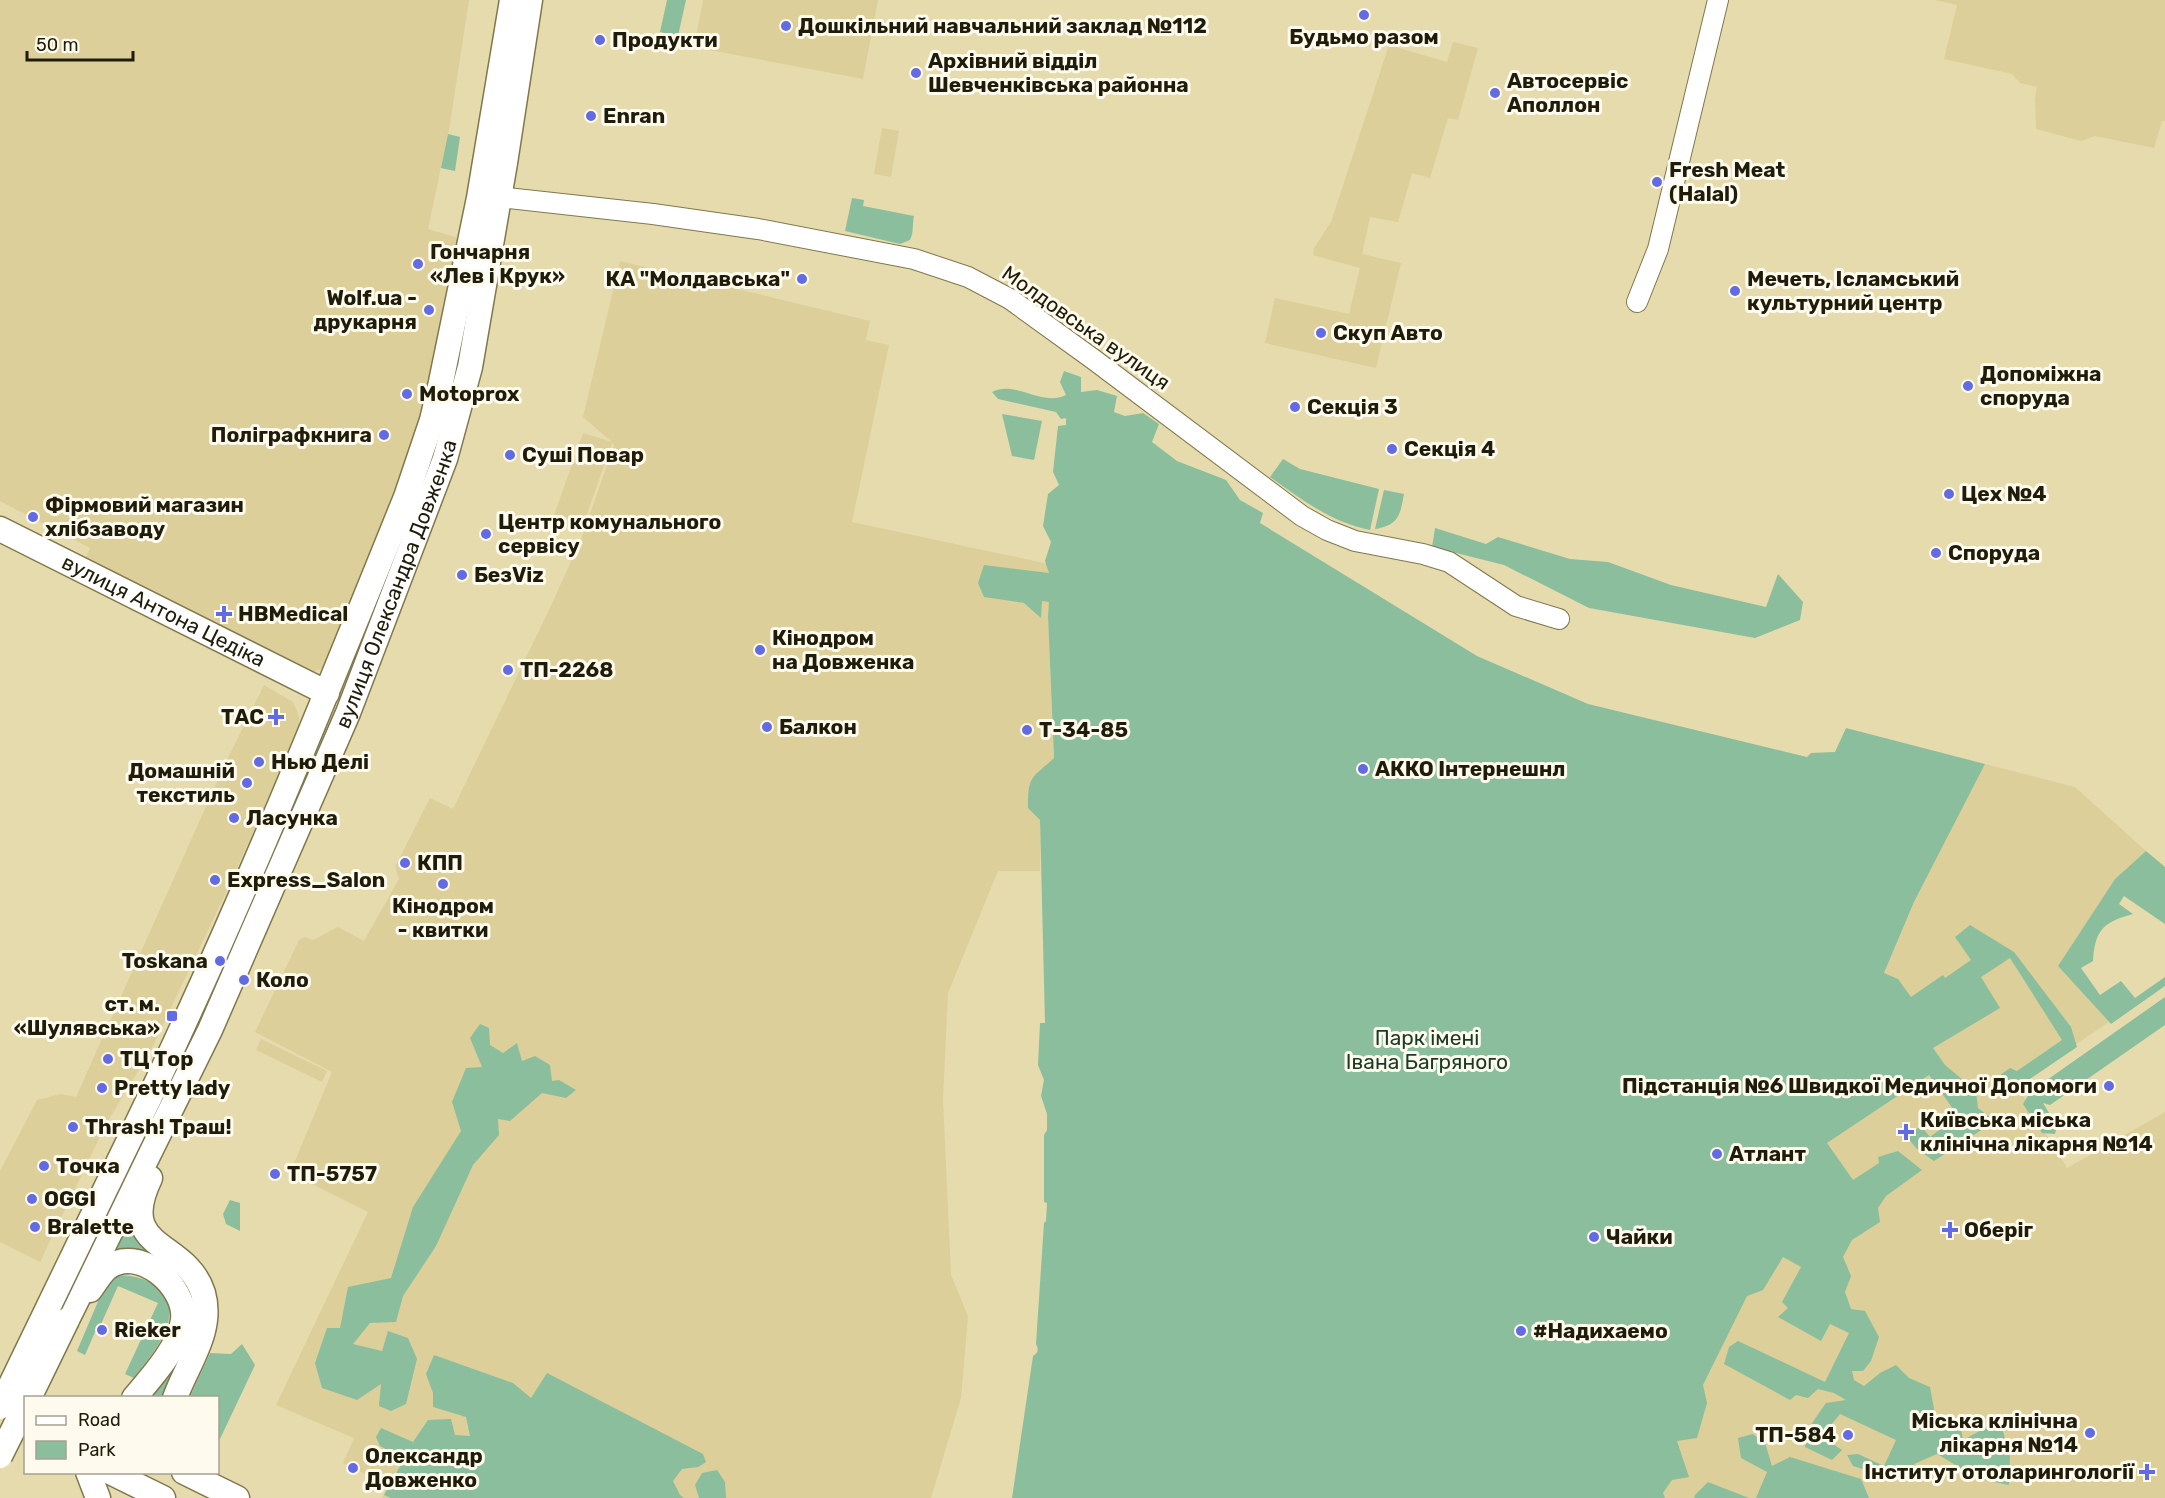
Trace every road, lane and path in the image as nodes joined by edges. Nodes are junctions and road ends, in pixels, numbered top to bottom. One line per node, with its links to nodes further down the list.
1 (512, 0): 8 (main road, вулиця Олександра Довженка)
2 (530, 0): 4 (main road, вулиця Олександра Довженка)
3 (1718, 0): 5 (street)
4 (499, 197): 7 (street, Молдовська вулиця); 9 (main road, вулиця Олександра Довженка)
5 (1637, 302)
6 (0, 529): 8 (main road, вулиця Антона Цедіка)
7 (1559, 619)
8 (327, 693): 10 (main road, вулиця Олександра Довженка)
9 (210, 1030): 10 (main road, вулиця Олександра Довженка); 16 (main road)
10 (145, 1133): 11 (main road); 17 (main road, bridge)
11 (67, 1320): 14 (main road, bridge); 15 (main road)
12 (0, 1382): 13 (main road)
13 (26, 1396)
14 (31, 1396)
15 (136, 1396)
16 (176, 1396)
17 (0, 1407)
18 (24, 1408): 21 (main road, bridge)
19 (0, 1418): 20 (main road)
20 (24, 1430)
21 (0, 1456)
22 (88, 1474): 25 (main road)
23 (113, 1474): 26 (main road)
24 (188, 1474): 27 (main road)
25 (98, 1498)
26 (163, 1498)
27 (237, 1498)

